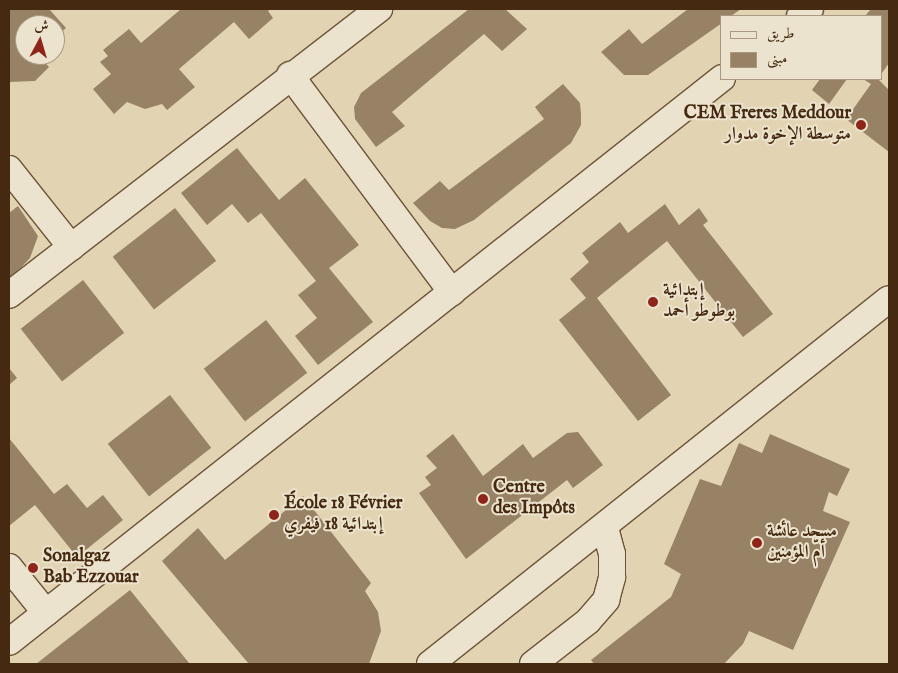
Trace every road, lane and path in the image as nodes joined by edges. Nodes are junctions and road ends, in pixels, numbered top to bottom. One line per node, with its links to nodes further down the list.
1 (379, 9): 2 (street)
2 (290, 75): 5 (street); 6 (street)
3 (720, 80): 6 (street)
4 (9, 169): 5 (street)
5 (71, 247): 7 (street)
6 (452, 292): 11 (street)
7 (9, 295)
8 (889, 299): 9 (street)
9 (606, 527): 13 (street); 14 (street)
10 (9, 567): 11 (street)
11 (46, 613): 12 (street)
12 (9, 642)
13 (430, 664)
14 (533, 664)

